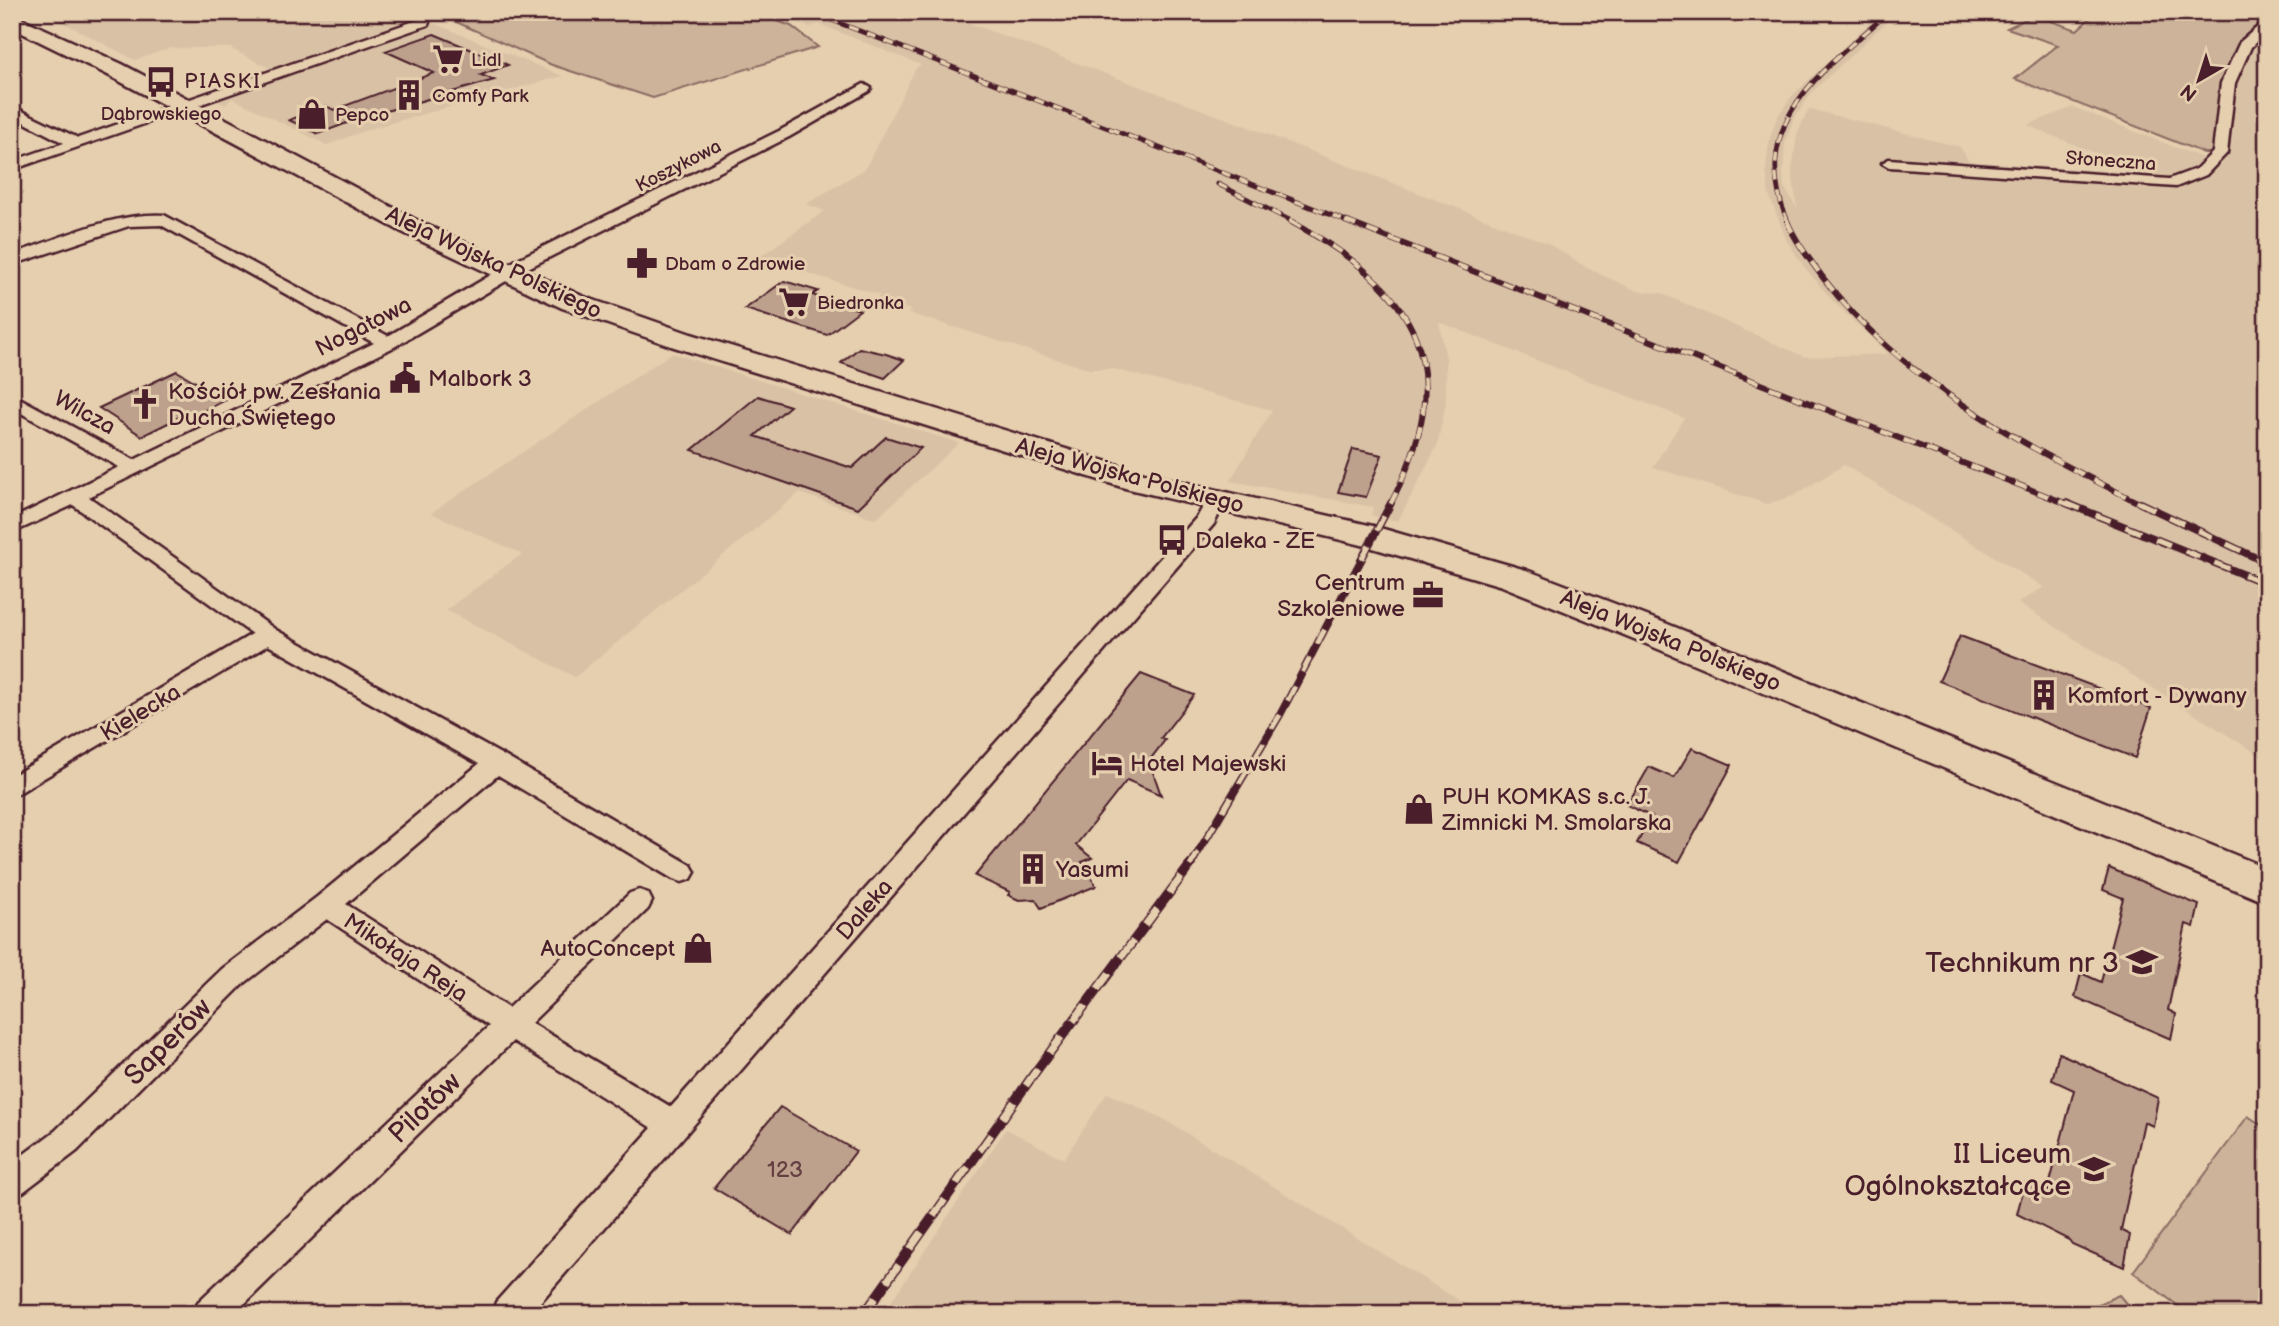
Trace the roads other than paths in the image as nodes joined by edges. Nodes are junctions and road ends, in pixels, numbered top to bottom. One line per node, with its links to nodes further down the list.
1 (12, 20): 5 (main road, Aleja Wojska Polskiego)
2 (423, 22): 5 (street)
3 (2267, 23): 8 (street, Słoneczna)
4 (864, 88): 11 (street, Koszykowa)
5 (184, 105): 7 (street); 11 (main road, Aleja Wojska Polskiego)
6 (12, 110): 7 (street)
7 (76, 143): 9 (street)
8 (1889, 163)
9 (12, 166)
10 (12, 260): 12 (street)
11 (507, 274): 12 (street, Nogatowa); 16 (main road, Aleja Wojska Polskiego)
12 (388, 343): 14 (street, Nogatowa)
13 (12, 400): 14 (street, Wilcza)
14 (133, 467): 15 (street, Nogatowa)
15 (75, 497): 17 (street, Nogatowa); 18 (street)
16 (1216, 500): 22 (main road, Aleja Wojska Polskiego); 26 (street, Daleka)
17 (12, 527)
18 (268, 635): 19 (street); 20 (street, Kielecka)
19 (497, 763): 21 (street); 24 (street, Mikołaja Reja)
20 (12, 788)
21 (682, 872)
22 (2267, 886)
23 (639, 901): 25 (street, Pilotów)
24 (326, 905): 25 (street, Mikołaja Reja); 27 (street, Saperów)
25 (509, 1024): 26 (street, Mikołaja Reja); 28 (street, Pilotów)
26 (674, 1125): 29 (street, Daleka)
27 (12, 1182)
28 (210, 1314)
29 (508, 1314)

